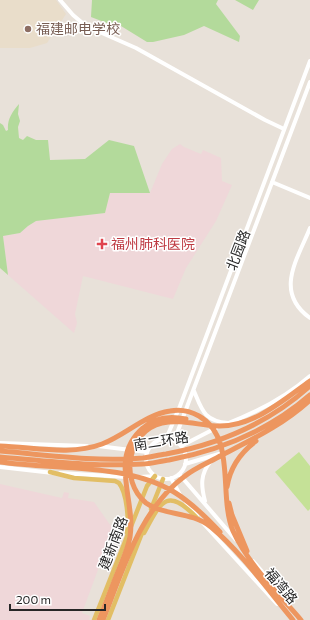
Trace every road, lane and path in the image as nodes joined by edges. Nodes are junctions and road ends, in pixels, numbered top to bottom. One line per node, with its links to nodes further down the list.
1 (60, 0): 4 (main road)
2 (310, 61): 4 (main road, 北园路)
3 (310, 82): 5 (main road, 北园路)
4 (284, 128): 20 (main road, 北园路)
5 (272, 182): 6 (main road); 12 (main road, 北园路)
6 (310, 198)
7 (310, 228): 8 (main road)
8 (310, 318)
9 (310, 376): 17 (main road)
10 (310, 381): 15 (highway)
11 (310, 386): 15 (highway, 南二环路)
12 (194, 390): 17 (main road); 21 (main road, 北园路)
13 (310, 395): 16 (highway, 南二环路)
14 (310, 402): 16 (highway); 27 (main road)
15 (271, 413): 18 (highway); 29 (highway, 南二环路)
16 (277, 422): 19 (highway); 29 (highway, 南二环路)
17 (230, 423): 24 (main road)
18 (204, 424): 42 (highway); 45 (highway)
19 (266, 433): 43 (highway); 46 (highway)
20 (166, 440): 21 (main road); 26 (main road)
21 (174, 441): 24 (main road)
22 (0, 443): 26 (main road)
23 (0, 446): 43 (highway)
24 (180, 446): 31 (main road)
25 (0, 451): 29 (highway, 南二环路)
26 (147, 452): 35 (main road)
27 (216, 456): 31 (main road); 38 (main road)
28 (0, 457): 29 (highway, 南二环路)
29 (82, 460)
30 (0, 462): 42 (highway)
31 (185, 464): 34 (main road)
32 (0, 467): 33 (main road)
33 (50, 472): 35 (main road); 40 (main road)
34 (179, 474): 36 (main road); 38 (main road)
35 (155, 476): 37 (main road); 40 (main road, 建新南路)
36 (171, 478): 37 (main road); 39 (main road)
37 (163, 479): 41 (main road, 建新南路)
38 (206, 504): 49 (main road)
39 (205, 526): 41 (main road); 48 (main road)
40 (122, 551): 44 (main road, 建新南路)
41 (135, 551): 47 (main road, 建新南路)
42 (236, 552): 43 (highway)
43 (252, 566): 48 (highway, 福湾路); 49 (highway, 福湾路)
44 (94, 620)
45 (99, 620)
46 (103, 620)
47 (108, 620)
48 (292, 620)
49 (302, 620)

